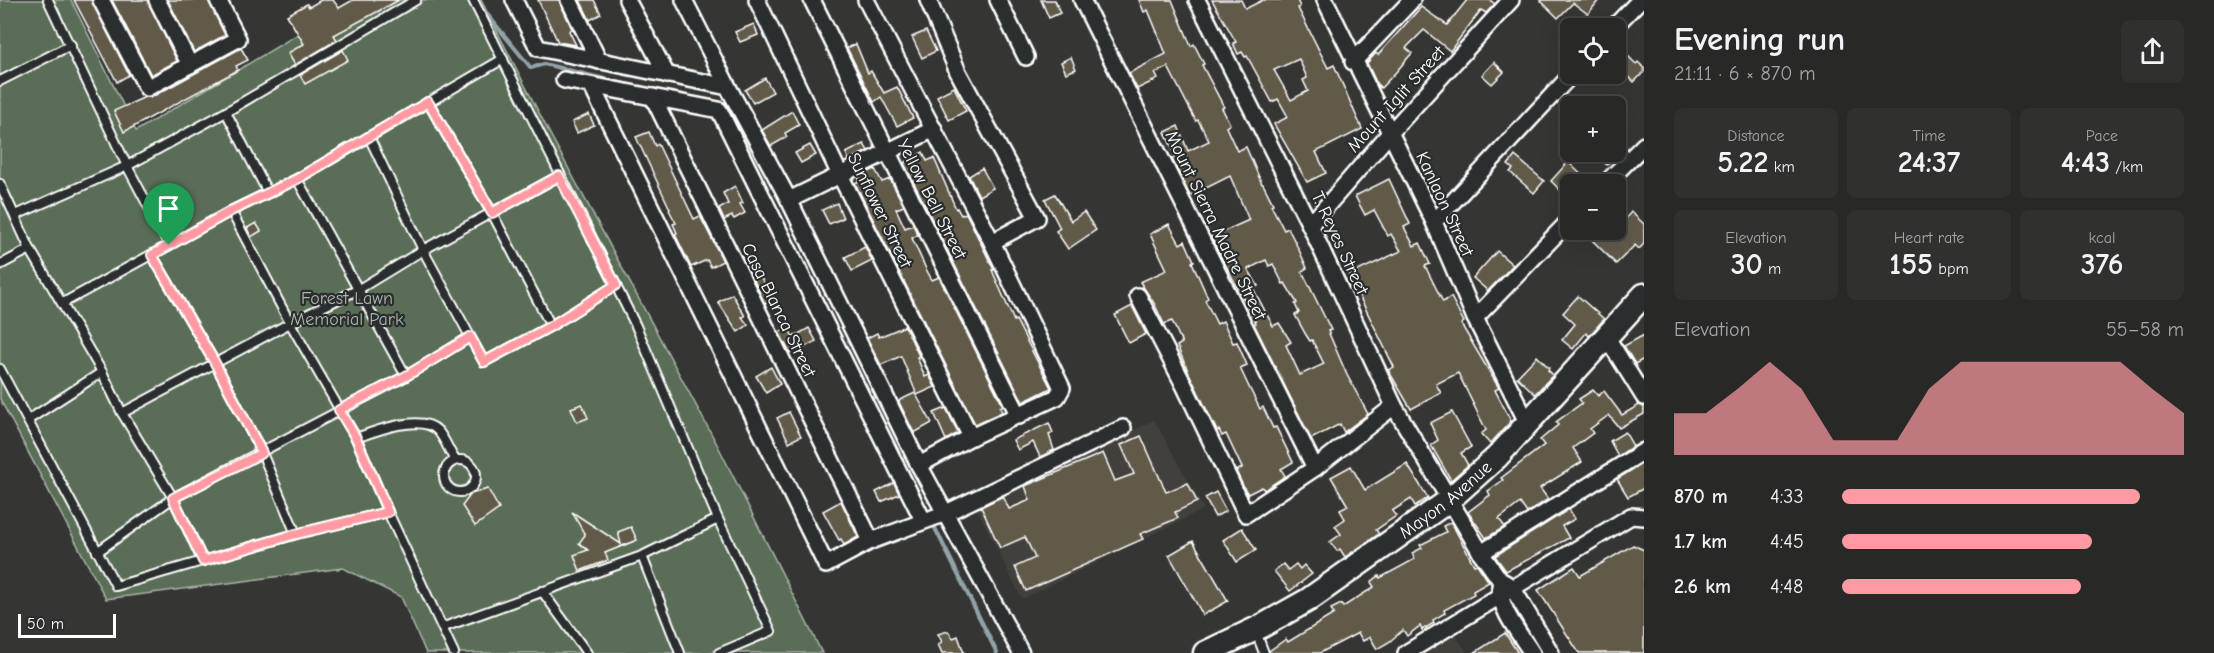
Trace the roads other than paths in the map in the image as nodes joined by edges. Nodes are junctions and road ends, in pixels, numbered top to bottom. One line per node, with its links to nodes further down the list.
1 (48, 0): 23 (lane)
2 (101, 0): 28 (street)
3 (157, 0): 28 (street)
4 (218, 0): 28 (street)
5 (416, 0): 37 (lane)
6 (473, 0): 25 (lane)
7 (514, 0): 26 (street)
8 (569, 0): 26 (street)
9 (627, 0): 29 (street)
10 (684, 0): 34 (street)
11 (757, 0): 45 (street, Sunflower Street)
12 (812, 0): 42 (street, Yellow Bell Street)
13 (866, 0): 38 (street)
14 (928, 0): 57 (street)
15 (998, 0): 24 (street)
16 (1082, 0): 91 (street, Mount Sierra Madre Street)
17 (1197, 0): 55 (street, T. Reyes Street)
18 (1324, 0): 27 (street, Kanlaon Street)
19 (1413, 0): 27 (street)
20 (1511, 0): 39 (street, Mount Iglit Street)
21 (1640, 0): 22 (street)
22 (1623, 18)
23 (71, 45): 31 (lane); 43 (lane)
24 (1026, 57)
25 (503, 58): 36 (lane); 46 (lane)
26 (599, 61): 29 (street)
27 (1353, 62): 39 (street, Kanlaon Street)
28 (190, 65)
29 (667, 75): 34 (street)
30 (564, 80): 33 (street)
31 (0, 81)
32 (1563, 84): 54 (street)
33 (592, 87): 35 (street); 100 (street)
34 (728, 87): 50 (street)
35 (653, 97): 98 (street); 100 (street, Casa Blanca Street)
36 (428, 102): 40 (lane); 52 (lane)
37 (226, 112): 43 (lane); 49 (lane)
38 (934, 129): 42 (street); 57 (street)
39 (1391, 132): 54 (street, Kanlaon Street); 55 (street, Mount Iglit Street)
40 (369, 137): 47 (lane); 60 (lane)
41 (1644, 145): 44 (street)
42 (887, 152): 45 (street); 81 (street, Yellow Bell Street)
43 (127, 166): 53 (lane); 58 (lane)
44 (1615, 174)
45 (840, 175): 50 (street); 85 (street, Sunflower Street)
46 (559, 176): 52 (lane); 63 (lane)
47 (297, 179): 49 (lane); 64 (lane)
48 (0, 184): 53 (lane)
49 (268, 193): 51 (lane)
50 (789, 200): 90 (street)
51 (231, 211): 58 (lane); 69 (lane)
52 (492, 213): 60 (lane); 70 (lane)
53 (16, 215): 59 (lane)
54 (1434, 222): 68 (street, Kanlaon Street)
55 (1310, 225): 78 (street, T. Reyes Street)
56 (1560, 230): 68 (street)
57 (992, 243): 81 (street)
58 (169, 245): 61 (lane)
59 (30, 249): 62 (lane); 67 (lane)
60 (423, 250): 64 (lane); 72 (lane)
61 (152, 255): 67 (lane); 73 (lane)
62 (0, 265)
63 (616, 285): 70 (lane); 97 (lane)
64 (359, 289): 69 (lane); 76 (lane)
65 (1644, 295): 71 (main road, Mayon Avenue)
66 (1138, 296): 91 (street)
67 (63, 303): 75 (lane)
68 (1475, 318): 83 (street, Kanlaon Street)
69 (290, 322): 73 (lane); 79 (lane)
70 (551, 326): 72 (lane)
71 (1606, 336): 77 (street); 83 (main road, Mayon Avenue)
72 (470, 337): 76 (lane)
73 (215, 363): 80 (lane); 88 (lane)
74 (0, 369): 82 (lane)
75 (102, 372): 80 (lane); 82 (lane)
76 (406, 376): 79 (lane)
77 (1644, 397)
78 (1394, 406): 91 (street); 93 (street, T. Reyes Street)
79 (339, 410): 86 (lane); 88 (lane)
80 (122, 413): 92 (lane)
81 (1019, 416): 85 (street)
82 (28, 420): 101 (lane)
83 (1528, 424): 93 (main road, Mayon Avenue)
84 (1122, 428): 95 (street)
85 (971, 437): 90 (street)
86 (356, 438): 89 (lane); 94 (lane)
87 (1644, 451): 102 (street)
88 (262, 453): 92 (lane); 99 (lane)
89 (455, 460): 89 (lane)
90 (919, 465): 95 (street)
91 (1315, 468)
92 (173, 498): 101 (lane); 104 (lane)
93 (1449, 501): 102 (street, T. Reyes Street); 108 (main road, Mayon Avenue)
94 (388, 512): 99 (lane); 107 (lane)
95 (946, 513): 98 (street); 113 (street)
96 (1644, 517): 105 (street)
97 (718, 519): 103 (lane); 109 (lane)
98 (923, 520): 100 (street)
99 (296, 534): 104 (lane)
100 (871, 541)
101 (97, 552): 104 (lane)
102 (1481, 553): 105 (street, T. Reyes Street)
103 (642, 556): 106 (lane); 112 (lane)
104 (203, 561)
105 (1504, 588): 116 (street); 117 (street); 118 (street)
106 (542, 591): 107 (lane); 111 (lane)
107 (444, 627): 110 (lane)
108 (1255, 629): 114 (main road, Mayon Avenue); 115 (lane)
109 (722, 652)
110 (454, 653)
111 (586, 653)
112 (680, 653)
113 (1021, 653)
114 (1205, 653)
115 (1264, 653)
116 (1406, 653)
117 (1532, 653)
118 (1551, 653)

